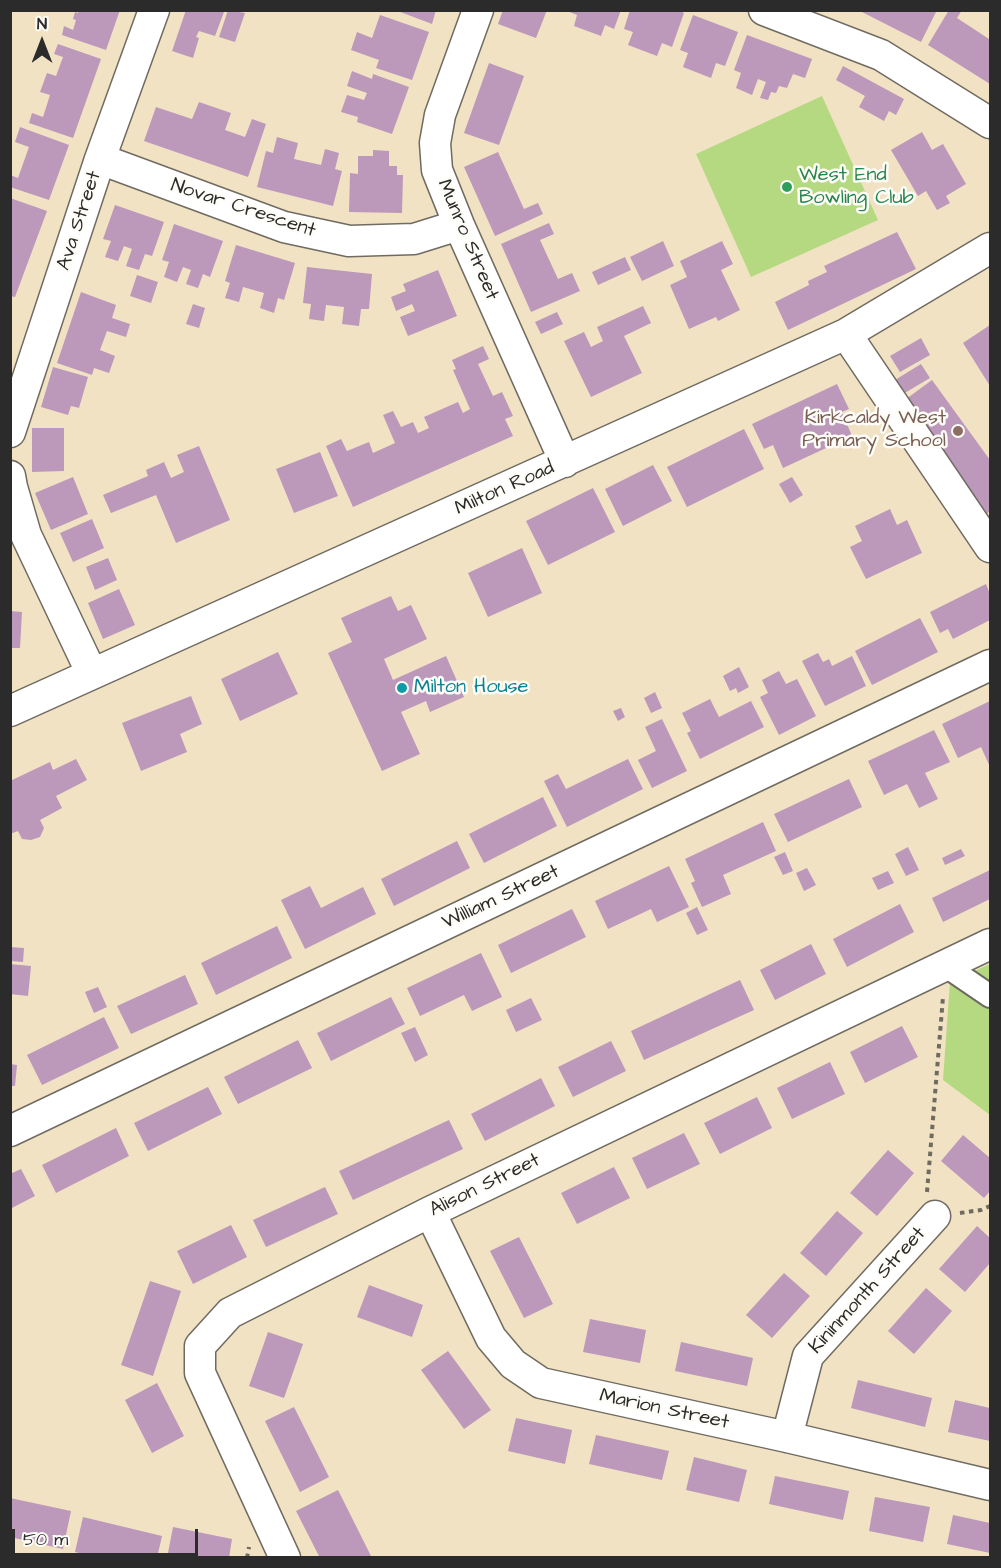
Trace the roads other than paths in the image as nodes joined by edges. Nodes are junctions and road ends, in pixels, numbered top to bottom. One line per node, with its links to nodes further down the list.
1 (154, 10): 5 (street, Ava Street)
2 (478, 10): 6 (street, Munro Street)
3 (764, 10): 4 (street)
4 (990, 123)
5 (100, 159): 6 (street, Novar Crescent); 9 (street, Ava Street)
6 (459, 225): 10 (street, Munro Street)
7 (990, 248): 8 (street, Milton Road)
8 (846, 334): 10 (street, Milton Road); 12 (street)
9 (10, 432)
10 (565, 462): 14 (street, Milton Road)
11 (10, 476): 14 (street)
12 (990, 547)
13 (990, 665): 19 (street, William Street)
14 (92, 674): 15 (street, Milton Road)
15 (10, 711)
16 (990, 944): 17 (street, Alison Street)
17 (946, 966): 18 (street); 20 (street, Alison Street)
18 (990, 996)
19 (10, 1131)
20 (430, 1212): 22 (street, Marion Street); 24 (street, Alison Street)
21 (935, 1216): 22 (street, Kininmonth Street)
22 (787, 1437): 23 (street, Marion Street)
23 (990, 1485)
24 (285, 1557)

